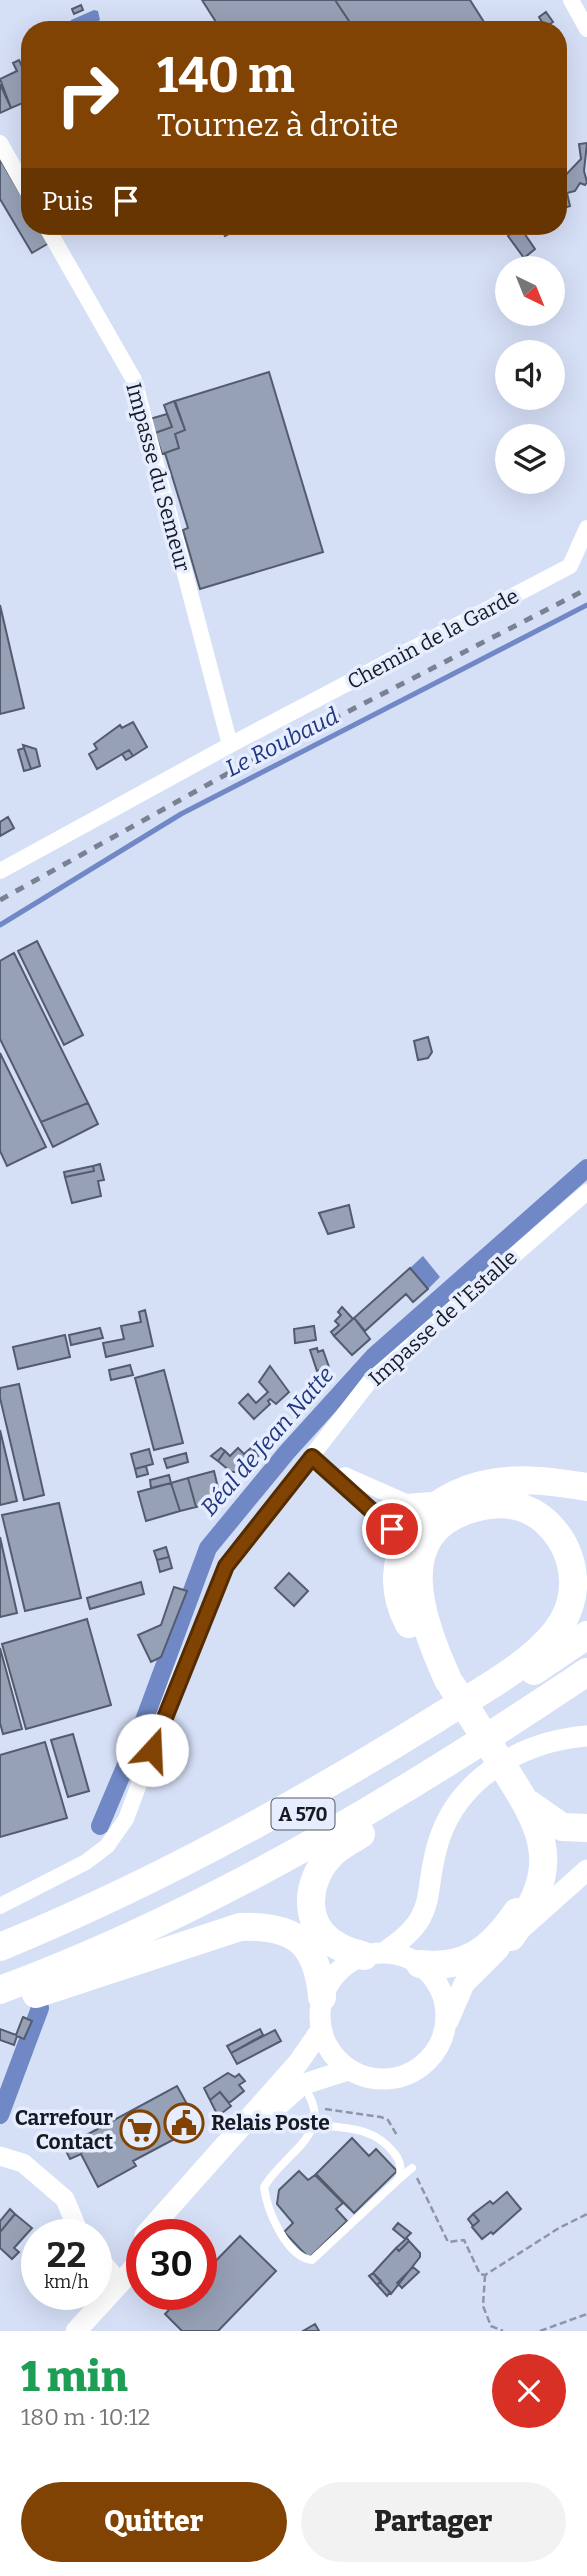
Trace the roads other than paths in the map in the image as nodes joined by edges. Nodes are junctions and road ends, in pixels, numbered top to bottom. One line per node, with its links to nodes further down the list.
1 (571, 0): 2 (street)
2 (587, 29)
3 (0, 143): 4 (street)
4 (21, 180)
5 (51, 235): 7 (street, Impasse du Semeur)
6 (587, 528): 7 (street, Chemin de la Garde)
7 (230, 745): 8 (street, Chemin de la Garde)
8 (0, 871)
9 (587, 1192): 10 (street, Impasse de l'Estalle)
10 (312, 1457): 12 (street); 12 (street); 21 (street)
11 (587, 1487): 12 (highway)
12 (416, 1527): 15 (highway); 15 (highway); 23 (highway)
13 (587, 1635): 25 (highway, A 570)
14 (587, 1672): 27 (highway, A 570)
15 (451, 1684): 18 (highway)
16 (587, 1689): 24 (highway)
17 (587, 1736): 24 (main road)
18 (529, 1804): 19 (highway); 22 (highway); 26 (highway)
19 (587, 1828)
20 (587, 1870): 22 (main road)
21 (0, 1906)
22 (512, 1937): 30 (main road)
23 (0, 1947)
24 (373, 1954): 26 (main road); 28 (main road)
25 (0, 1958)
26 (420, 1964): 30 (main road)
27 (0, 1990)
28 (323, 1997): 29 (highway); 31 (main road)
29 (0, 2007)
30 (445, 2029): 32 (main road)
31 (321, 2030): 32 (main road); 39 (main road)
32 (348, 2070): 33 (main road)
33 (302, 2085): 34 (lane); 40 (main road)
34 (313, 2125): 37 (lane); 37 (lane)
35 (0, 2156): 38 (street)
36 (412, 2168): 37 (lane)
37 (399, 2179)
38 (73, 2219)
39 (159, 2219)
40 (177, 2219)
41 (126, 2259): 42 (main road)
42 (112, 2277)
43 (88, 2310): 45 (main road)
44 (88, 2310): 45 (main road)
45 (74, 2329)

